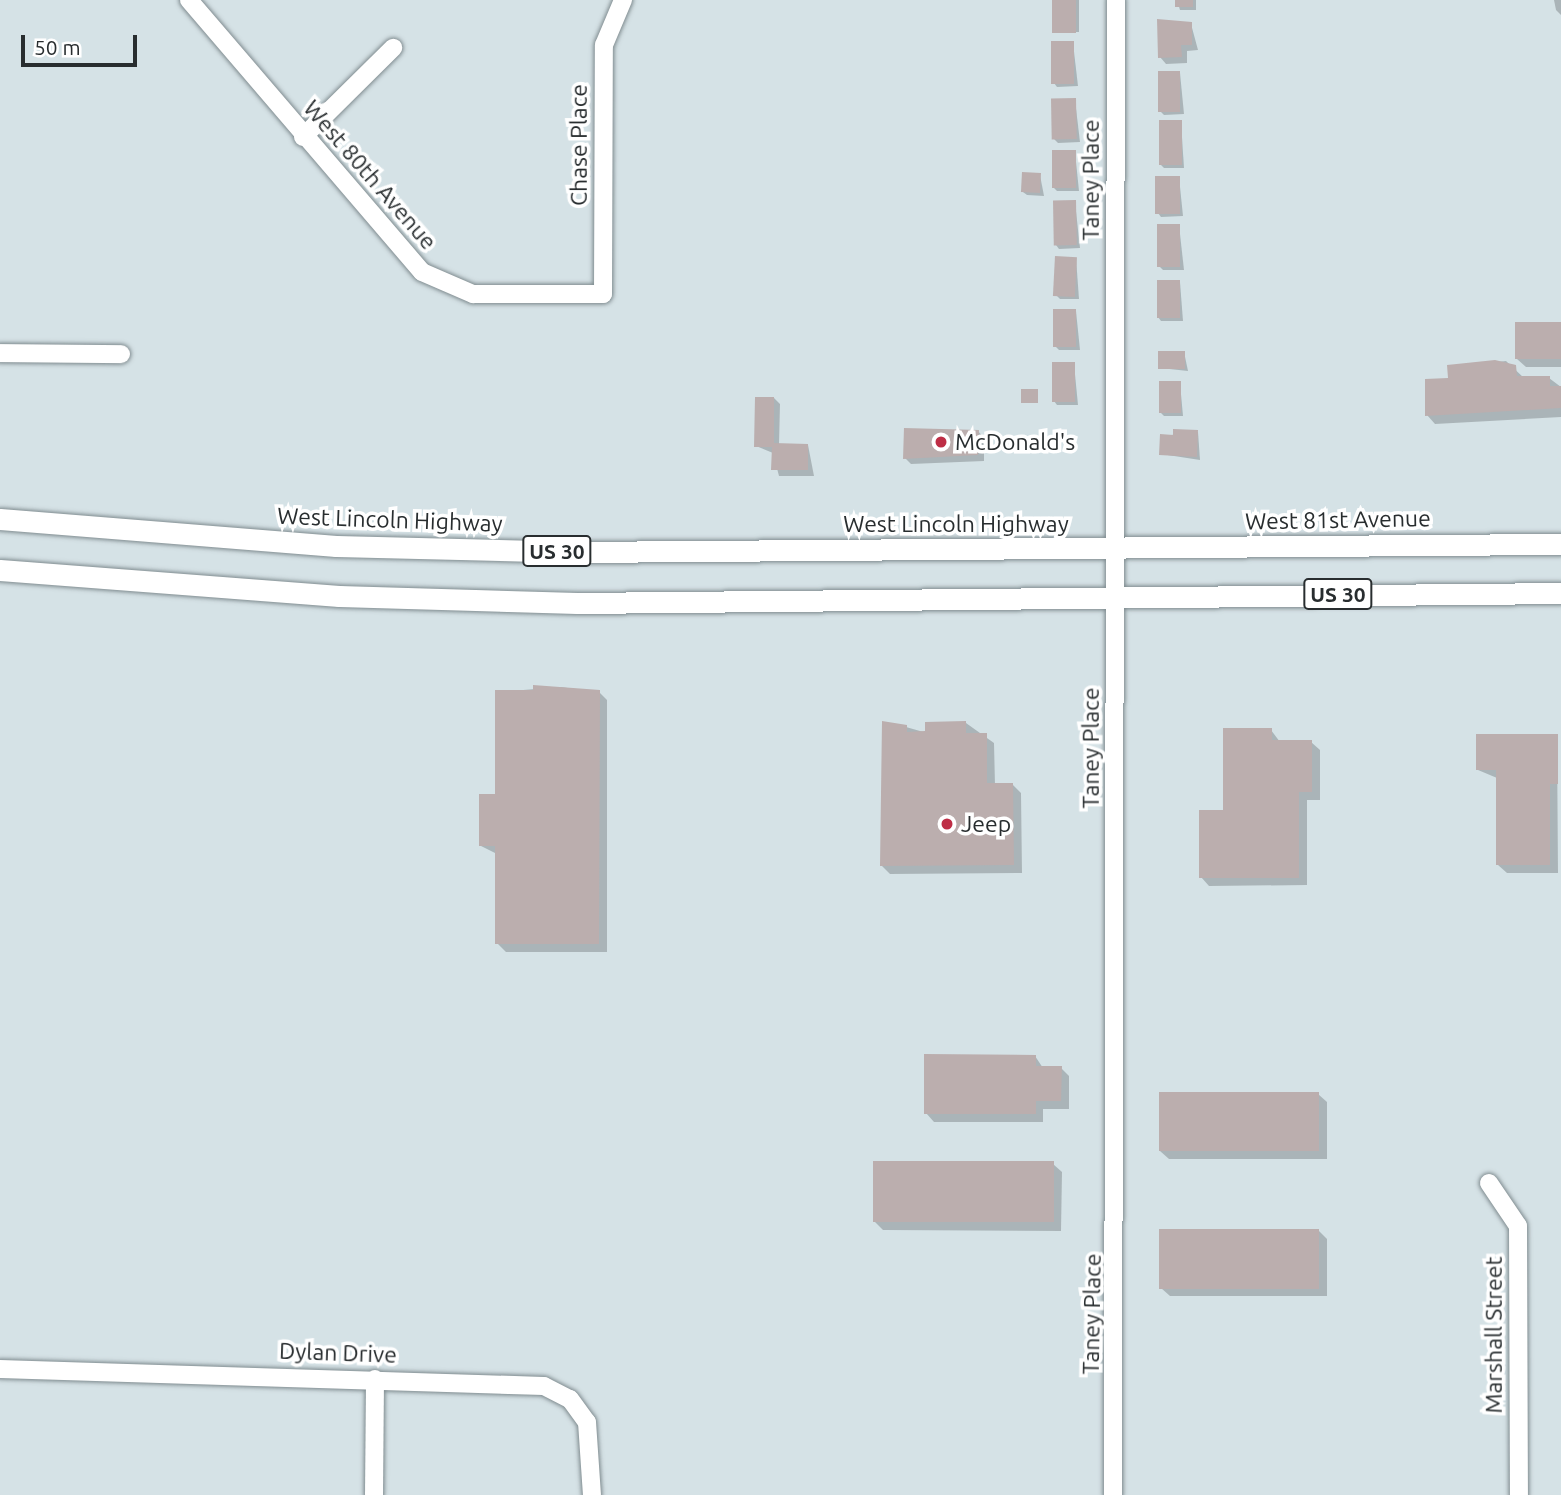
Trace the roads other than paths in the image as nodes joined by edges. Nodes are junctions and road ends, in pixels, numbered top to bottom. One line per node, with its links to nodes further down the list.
1 (189, 0): 5 (street, West 80th Avenue)
2 (624, 0): 6 (street, Chase Place)
3 (1116, 0): 11 (street, Taney Place)
4 (393, 48): 5 (street)
5 (303, 137): 6 (street, West 80th Avenue)
6 (603, 294)
7 (0, 353): 8 (street)
8 (121, 354)
9 (0, 519): 11 (main road, West Lincoln Highway / US 30)
10 (1561, 544): 11 (main road, West 81st Avenue / US 30)
11 (1116, 549): 14 (street, Taney Place)
12 (0, 570): 14 (main road, US 30)
13 (1561, 593): 14 (main road, US 30)
14 (1116, 595): 20 (street, Taney Place)
15 (1489, 1183): 21 (street, Marshall Street)
16 (0, 1369): 17 (street, Dylan Drive)
17 (375, 1379): 18 (street); 19 (street, Dylan Drive)
18 (374, 1495)
19 (593, 1495)
20 (1113, 1495)
21 (1519, 1495)

